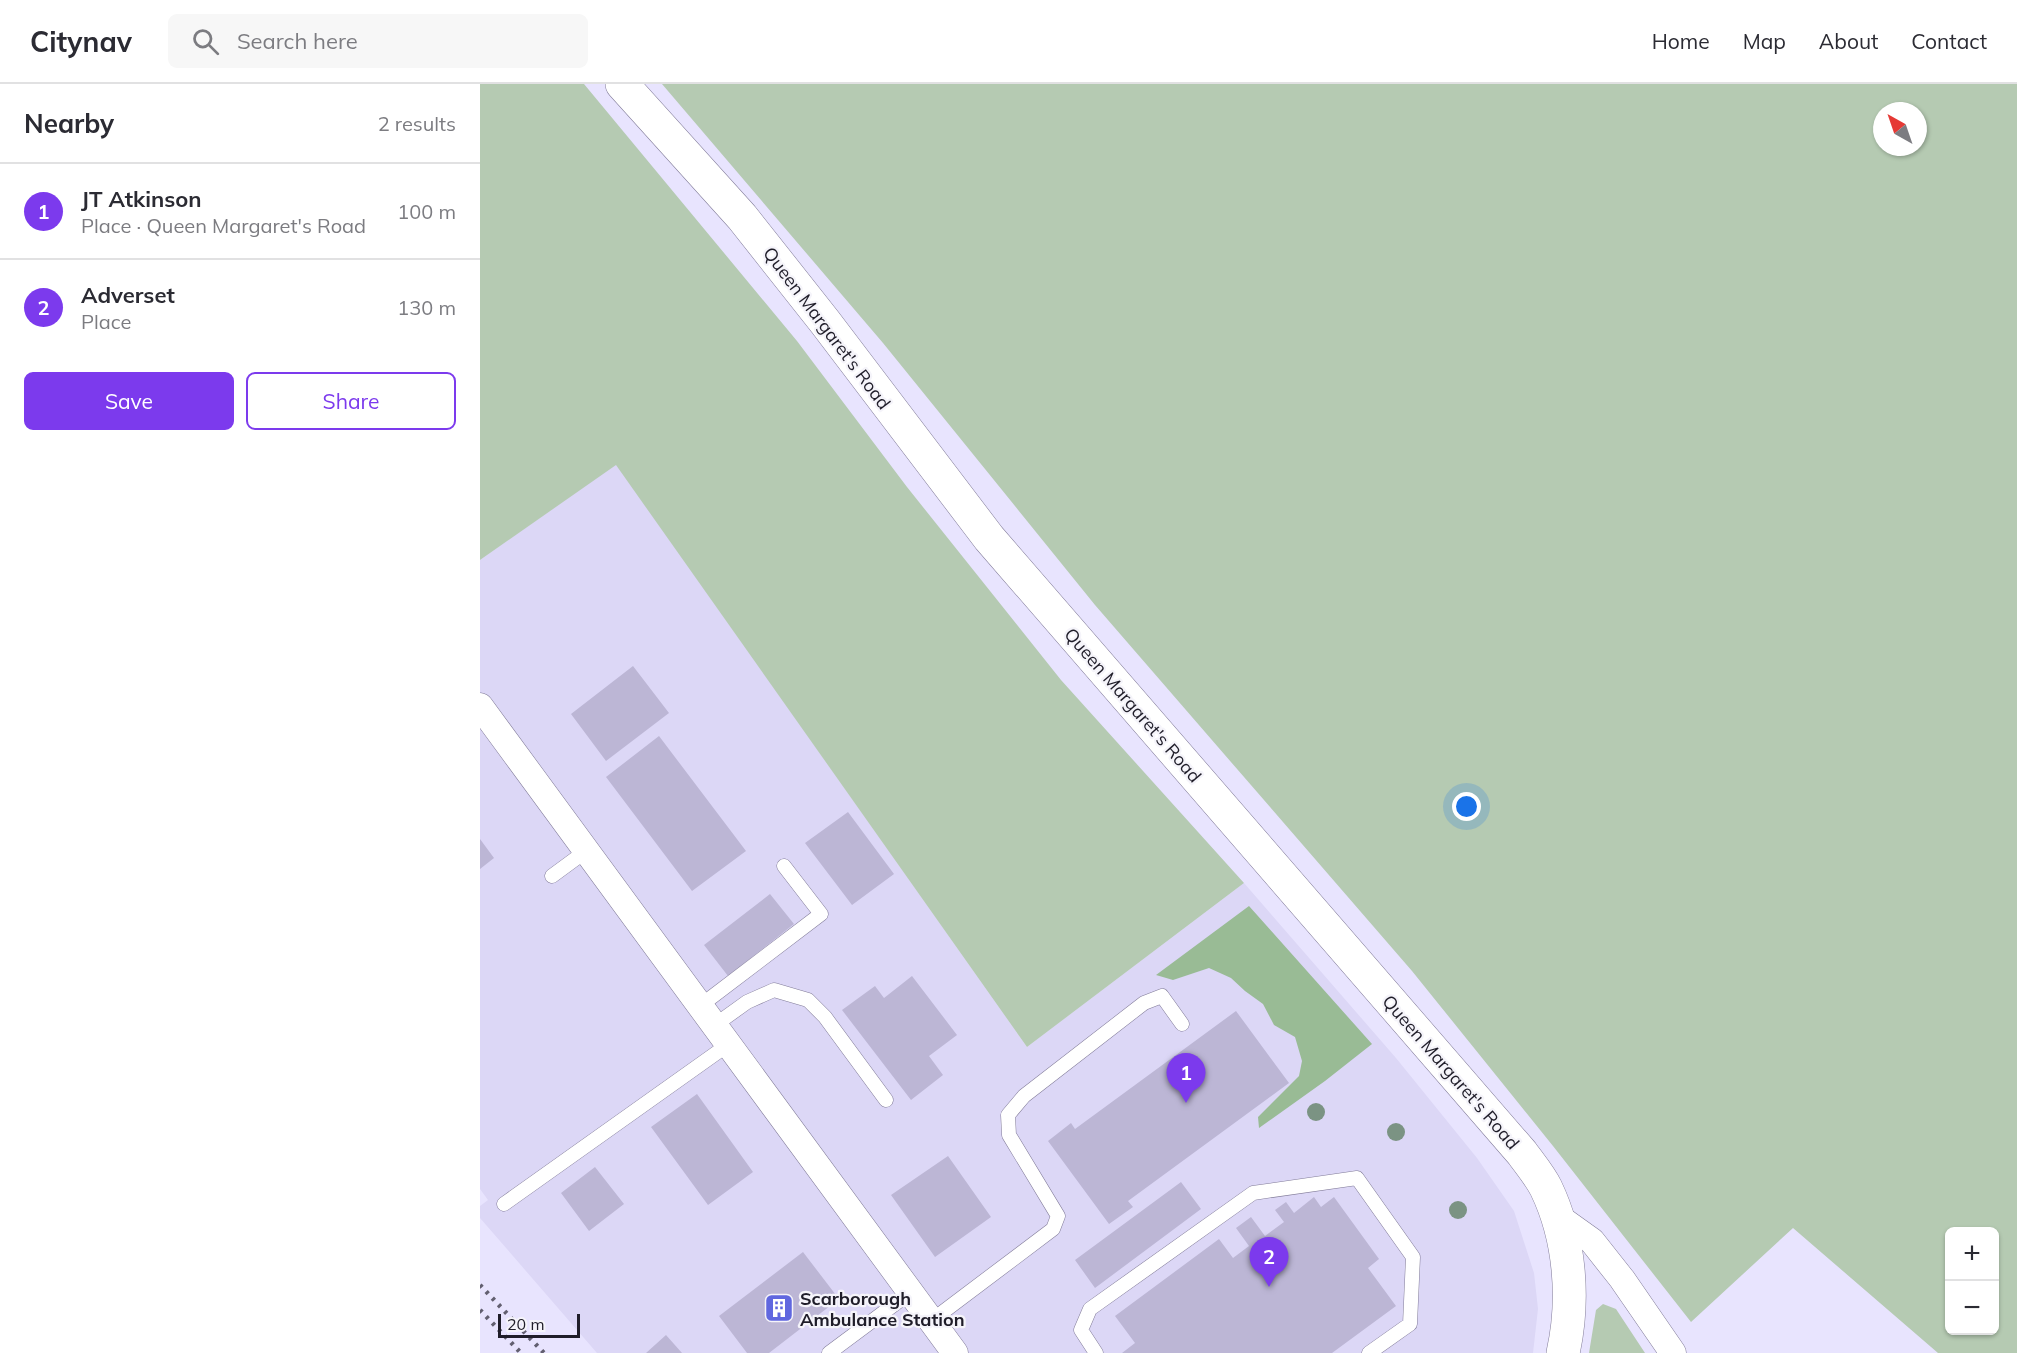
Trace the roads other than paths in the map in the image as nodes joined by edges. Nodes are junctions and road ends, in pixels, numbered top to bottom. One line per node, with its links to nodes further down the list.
1 (622, 84): 10 (main road, Queen Margaret's Road)
2 (480, 706): 3 (street)
3 (586, 851): 5 (lane); 7 (street)
4 (784, 866): 7 (lane)
5 (552, 876)
6 (1182, 1024): 12 (lane)
7 (715, 1025): 8 (lane); 9 (lane); 11 (street)
8 (886, 1100)
9 (504, 1204)
10 (1557, 1216): 17 (main road, Queen Margaret's Road); 18 (street)
11 (911, 1292): 12 (street); 13 (lane)
12 (931, 1321): 14 (street)
13 (829, 1353)
14 (955, 1353)
15 (1096, 1353): 16 (lane)
16 (1369, 1353)
17 (1563, 1353)
18 (1673, 1353)

